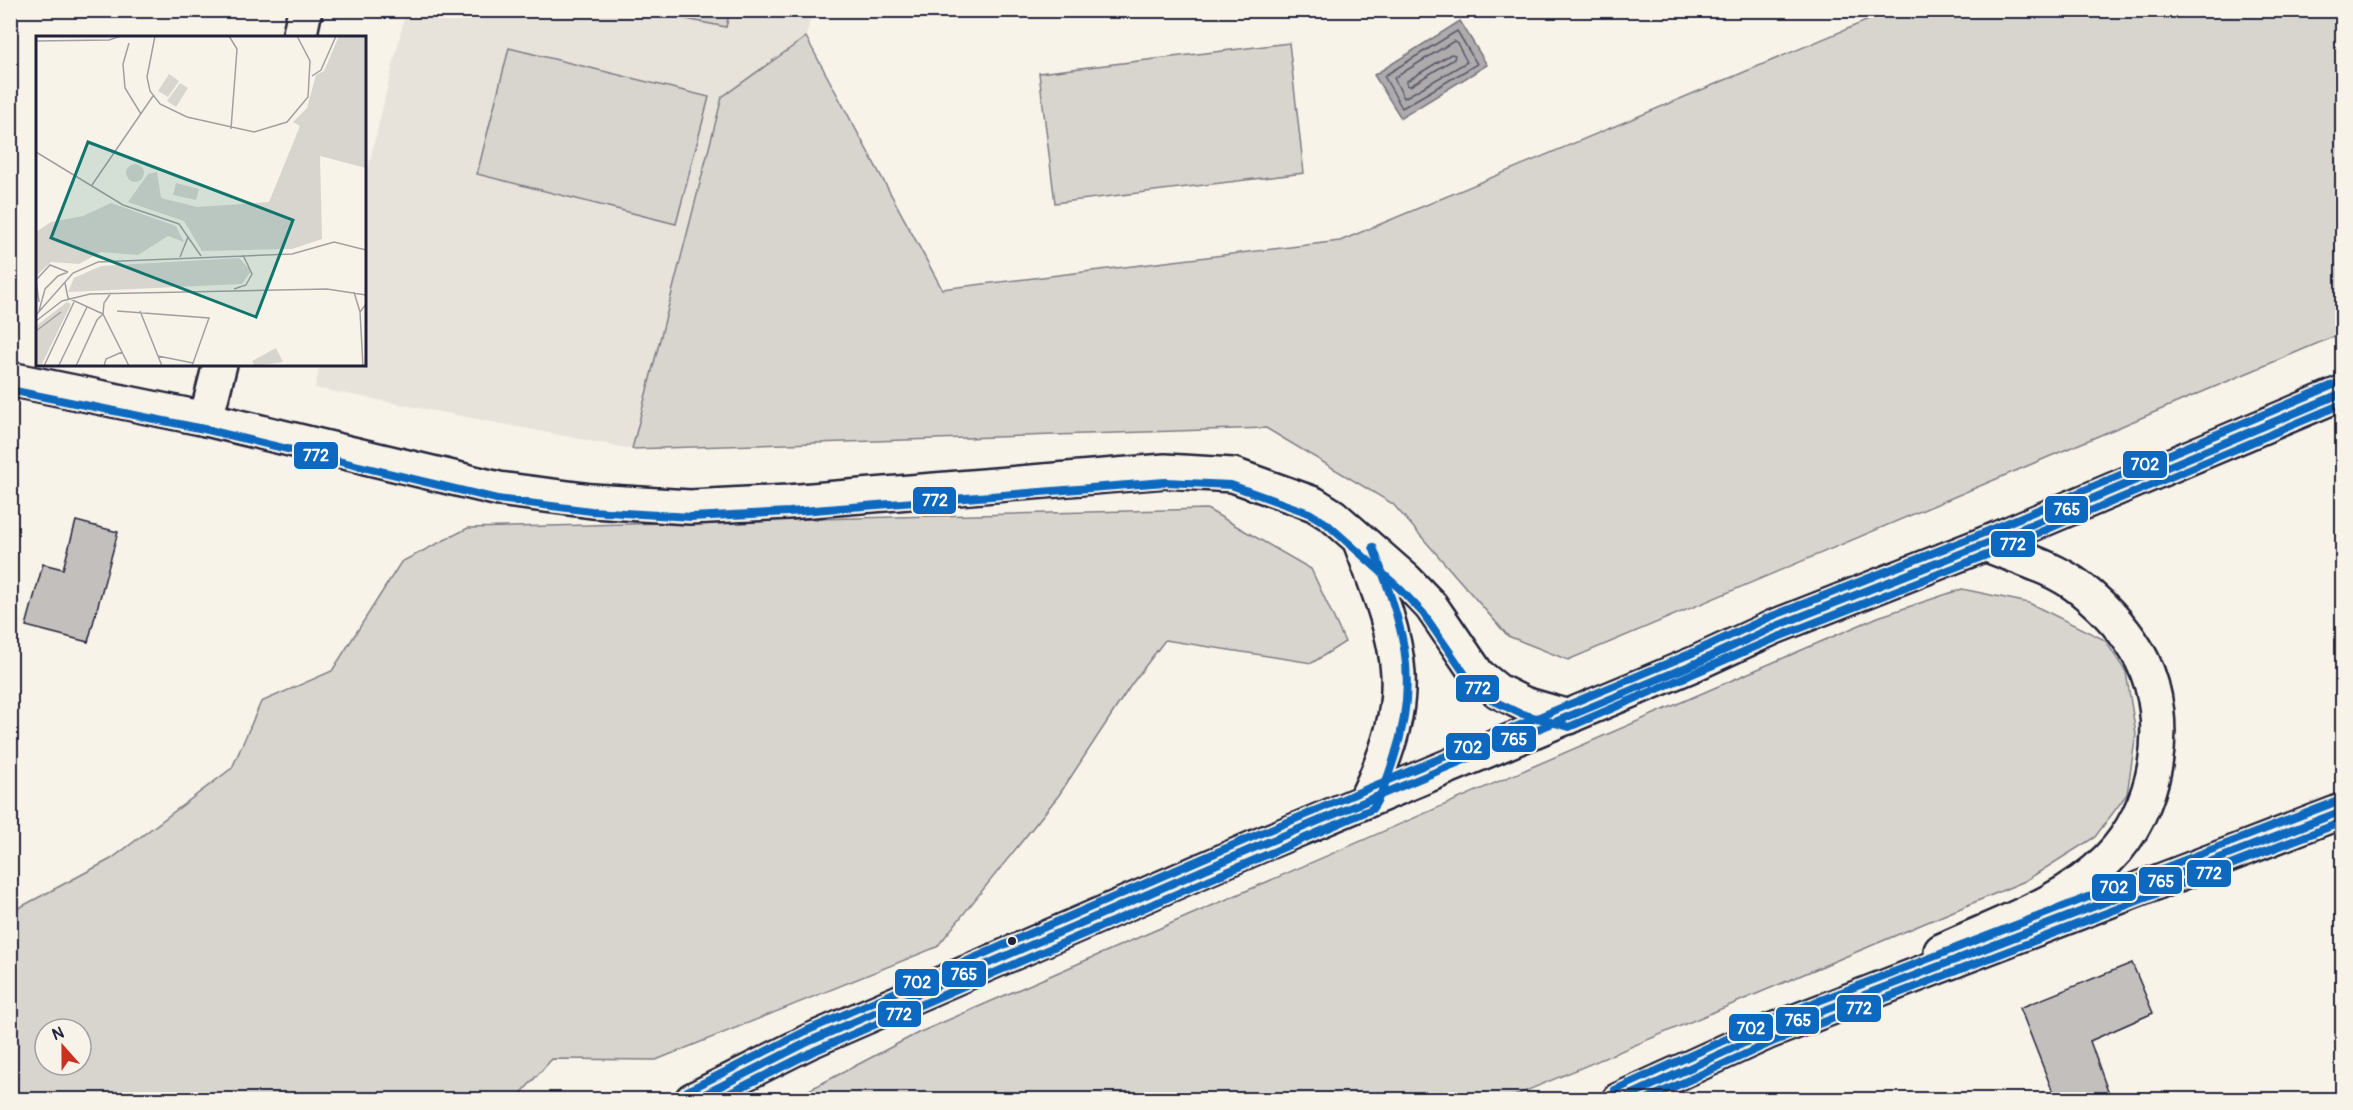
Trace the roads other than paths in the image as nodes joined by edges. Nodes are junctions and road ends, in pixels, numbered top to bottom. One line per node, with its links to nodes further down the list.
1 (305, 10): 2 (street)
2 (299, 36)
3 (219, 366): 6 (street)
4 (10, 379): 6 (street)
5 (2343, 393): 8 (street)
6 (206, 419): 7 (street)
7 (1360, 542): 9 (street); 10 (street)
8 (1985, 544): 9 (street); 12 (street)
9 (1569, 717): 10 (street)
10 (1365, 801): 13 (street)
11 (2343, 811): 12 (street)
12 (1768, 1032): 14 (street)
13 (692, 1100)
14 (1618, 1100)

